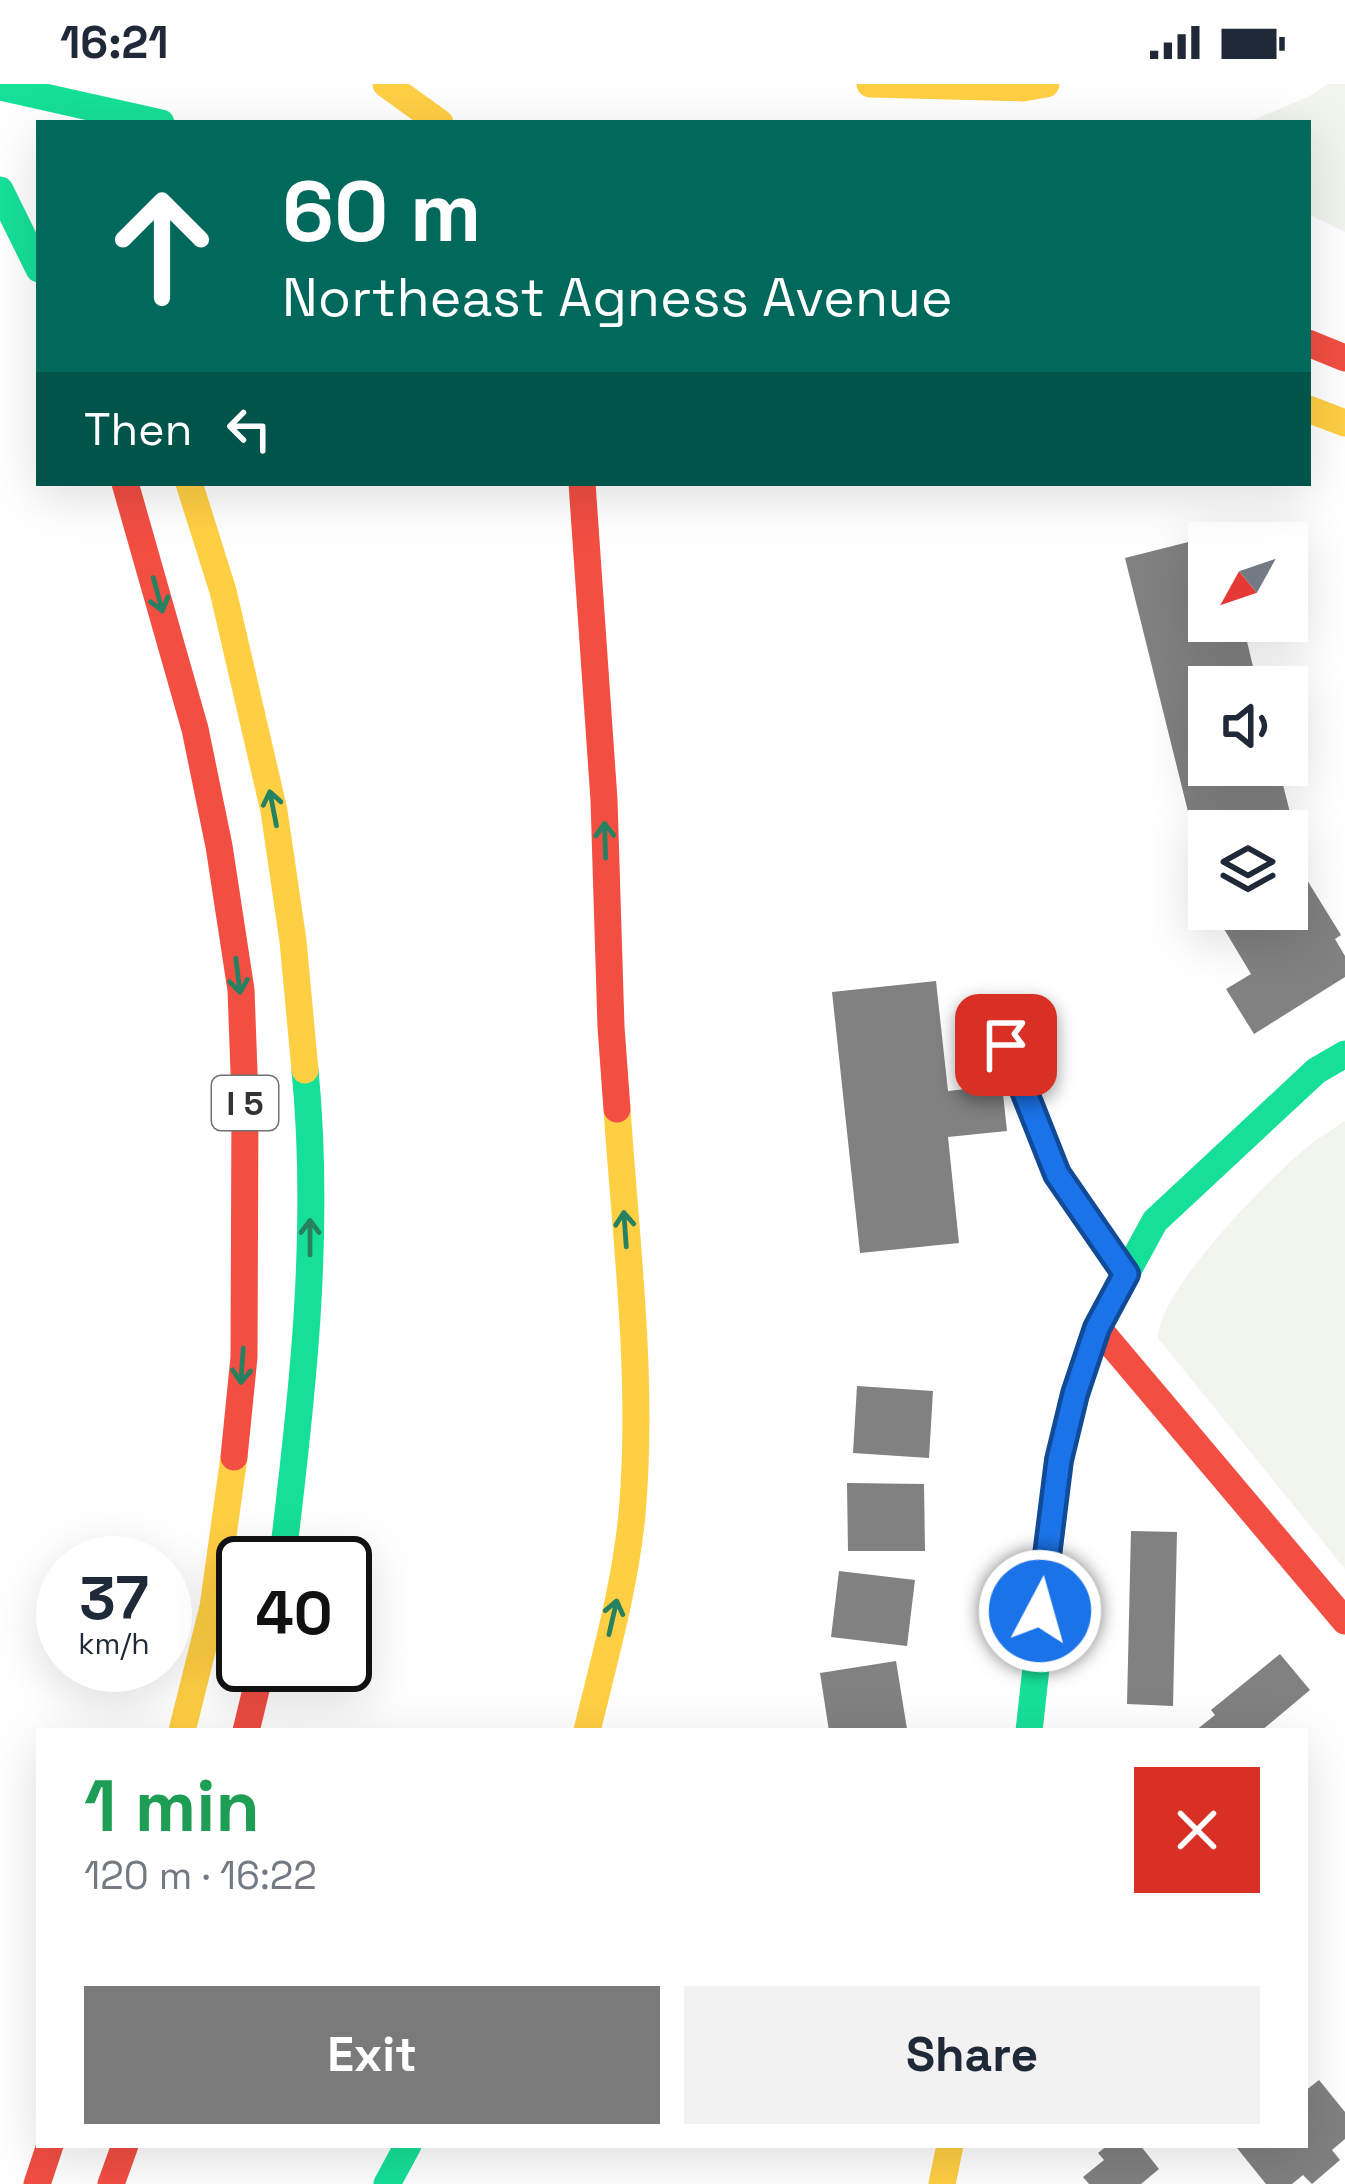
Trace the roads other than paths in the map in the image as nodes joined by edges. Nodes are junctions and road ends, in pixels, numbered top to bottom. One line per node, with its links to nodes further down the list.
1 (13, 84): 6 (main road)
2 (386, 84): 8 (main road)
3 (870, 84): 4 (main road)
4 (1046, 84)
5 (0, 87): 7 (main road)
6 (31, 117)
7 (148, 120)
8 (436, 120)
9 (0, 190): 10 (main road)
10 (36, 263)
11 (1311, 344): 12 (main road)
12 (1345, 358)
13 (1311, 410): 14 (main road)
14 (1345, 423)
15 (126, 486): 25 (main road, I 5, one-way to 25)
16 (190, 486): 22 (main road, I 5, one-way to 16)
17 (582, 486): 27 (main road, one-way to 17)
18 (1006, 1045): 20 (lane)
19 (1345, 1054): 20 (main road)
20 (1126, 1274): 21 (main road)
21 (1097, 1328): 23 (main road); 28 (main road)
22 (285, 1536)
23 (1345, 1621)
24 (255, 1692): 26 (main road)
25 (183, 1728)
26 (247, 1728)
27 (588, 1728)
28 (1028, 1728)
29 (49, 2148): 33 (main road)
30 (123, 2148): 34 (main road)
31 (406, 2148): 35 (main road)
32 (949, 2148): 36 (main road)
33 (37, 2184)
34 (111, 2184)
35 (387, 2184)
36 (942, 2184)

